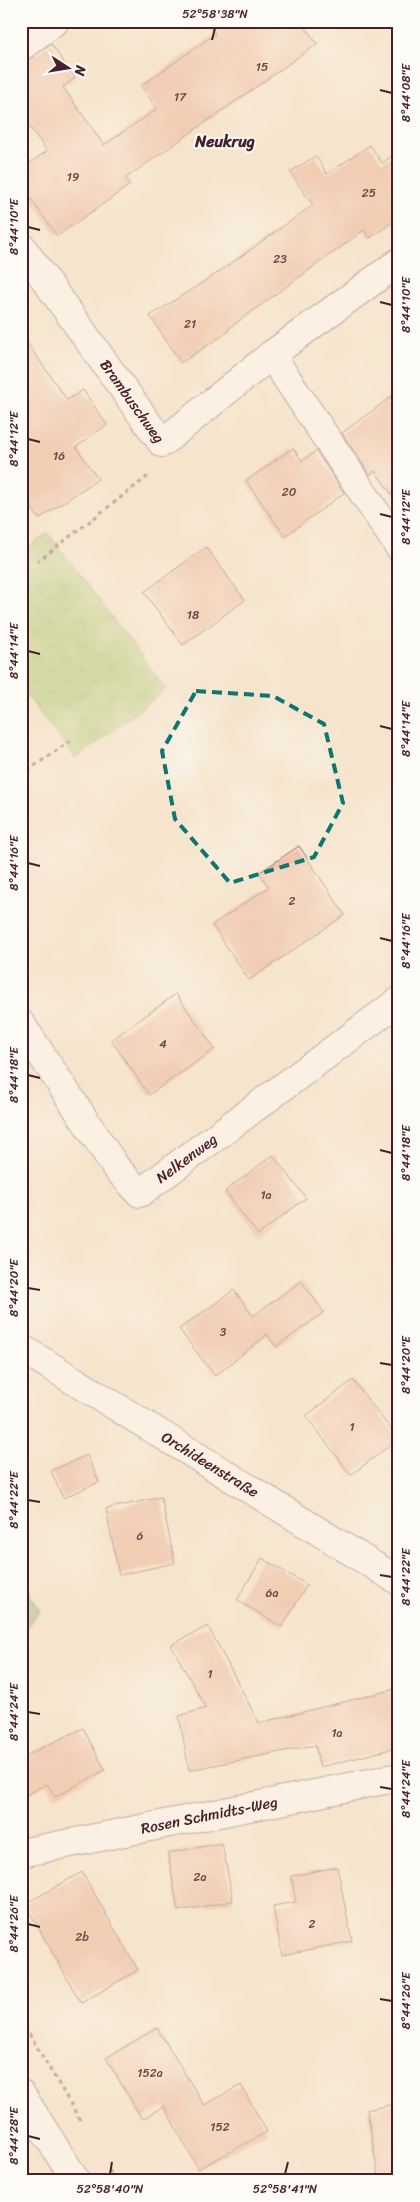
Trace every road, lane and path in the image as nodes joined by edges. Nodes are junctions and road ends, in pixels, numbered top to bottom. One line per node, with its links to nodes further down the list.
1 (55, 21): 2 (street)
2 (21, 47)
3 (21, 246): 6 (street, Brambuschweg)
4 (399, 262): 5 (street, Brambuschweg)
5 (271, 356): 6 (street, Brambuschweg); 7 (street)
6 (162, 443): 8 (path)
7 (399, 547)
8 (37, 562)
9 (72, 740): 10 (path)
10 (21, 775)
11 (399, 1002): 12 (street, Nelkenweg)
12 (21, 1024)
13 (21, 1348): 14 (street, Orchideenstraße)
14 (399, 1581)
15 (399, 1777): 16 (street, Rosen Schmidts-Weg)
16 (21, 1853)
17 (21, 2020): 19 (path)
18 (21, 2094): 21 (street)
19 (81, 2122)
20 (106, 2164): 22 (path)
21 (76, 2181)
22 (115, 2181)

